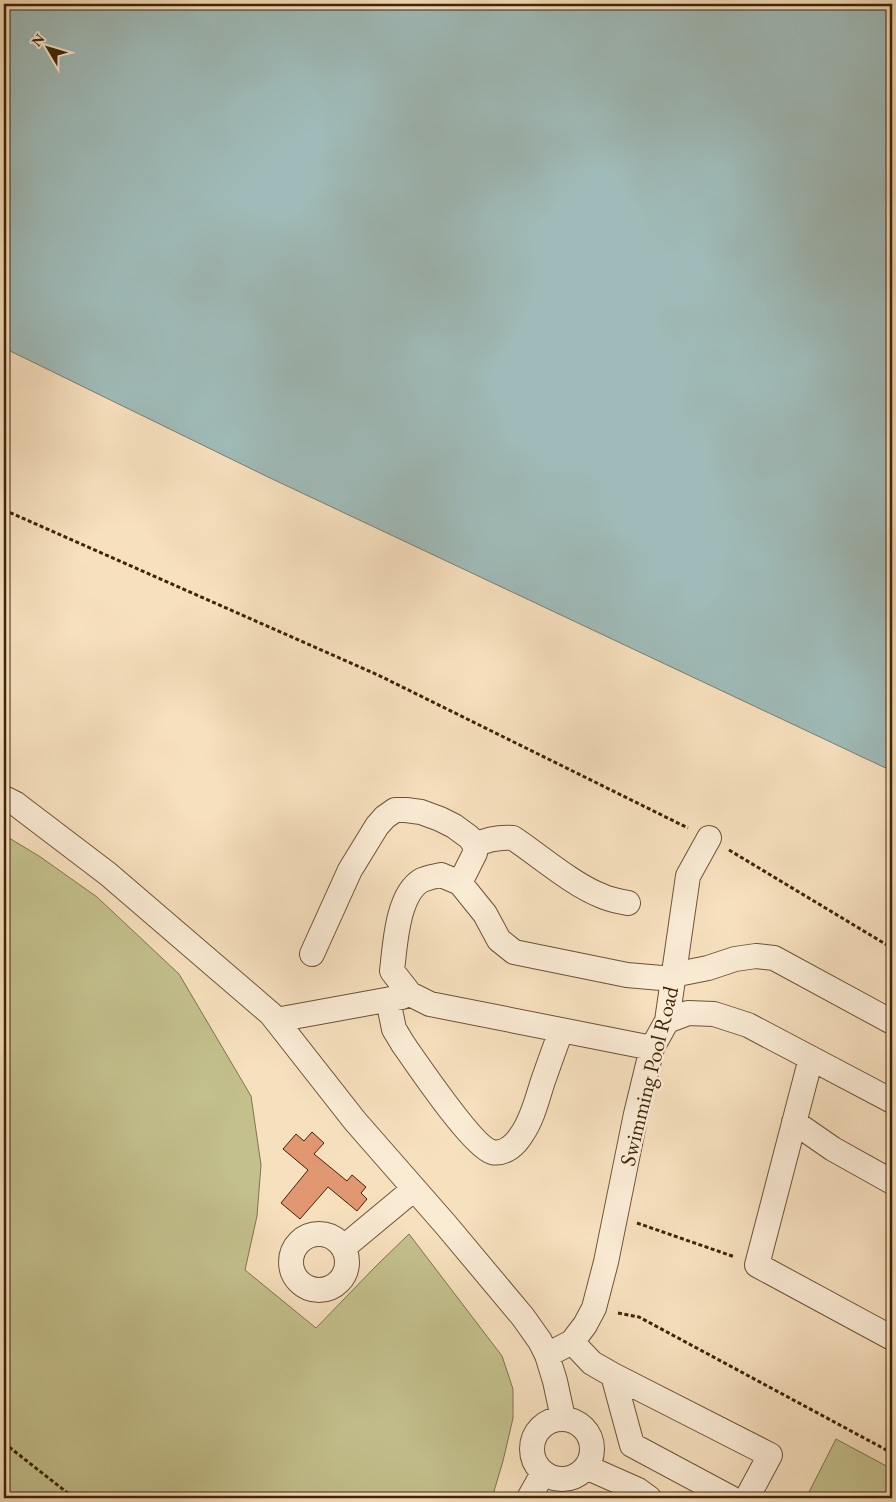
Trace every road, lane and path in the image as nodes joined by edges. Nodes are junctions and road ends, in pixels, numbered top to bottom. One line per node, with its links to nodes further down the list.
1 (4, 510): 3 (path)
2 (4, 798): 12 (street)
3 (709, 838): 7 (path); 9 (street, Swimming Pool Road)
4 (474, 845): 5 (street); 6 (street); 8 (street)
5 (460, 883): 9 (street); 10 (street)
6 (628, 903)
7 (892, 948)
8 (312, 954)
9 (673, 977): 13 (street, Swimming Pool Road); 14 (street)
10 (416, 997): 11 (street); 15 (street)
11 (388, 1000): 12 (street); 15 (street)
12 (276, 1020): 21 (street)
13 (666, 1021): 16 (street, Swimming Pool Road); 17 (street)
14 (892, 1022)
15 (561, 1031): 16 (street)
16 (652, 1048): 22 (street, Swimming Pool Road)
17 (811, 1058): 18 (street); 19 (street)
18 (892, 1101)
19 (794, 1122): 20 (street); 24 (street)
20 (892, 1182)
21 (414, 1189): 23 (street); 28 (street)
22 (616, 1216): 24 (path); 25 (street, Swimming Pool Road)
23 (343, 1248)
24 (757, 1265): 26 (street)
25 (594, 1308): 27 (street, Swimming Pool Road); 32 (path)
26 (892, 1338)
27 (572, 1342): 28 (street, Swimming Pool Road); 29 (street)
28 (547, 1356): 30 (street)
29 (613, 1374): 38 (street); 39 (street)
30 (563, 1418): 33 (street); 34 (street)
31 (4, 1444): 35 (path)
32 (892, 1454)
33 (586, 1468): 34 (street); 37 (street)
34 (543, 1473): 36 (street)
35 (74, 1498)
36 (528, 1498)
37 (649, 1498)
38 (731, 1498)
39 (747, 1498)

